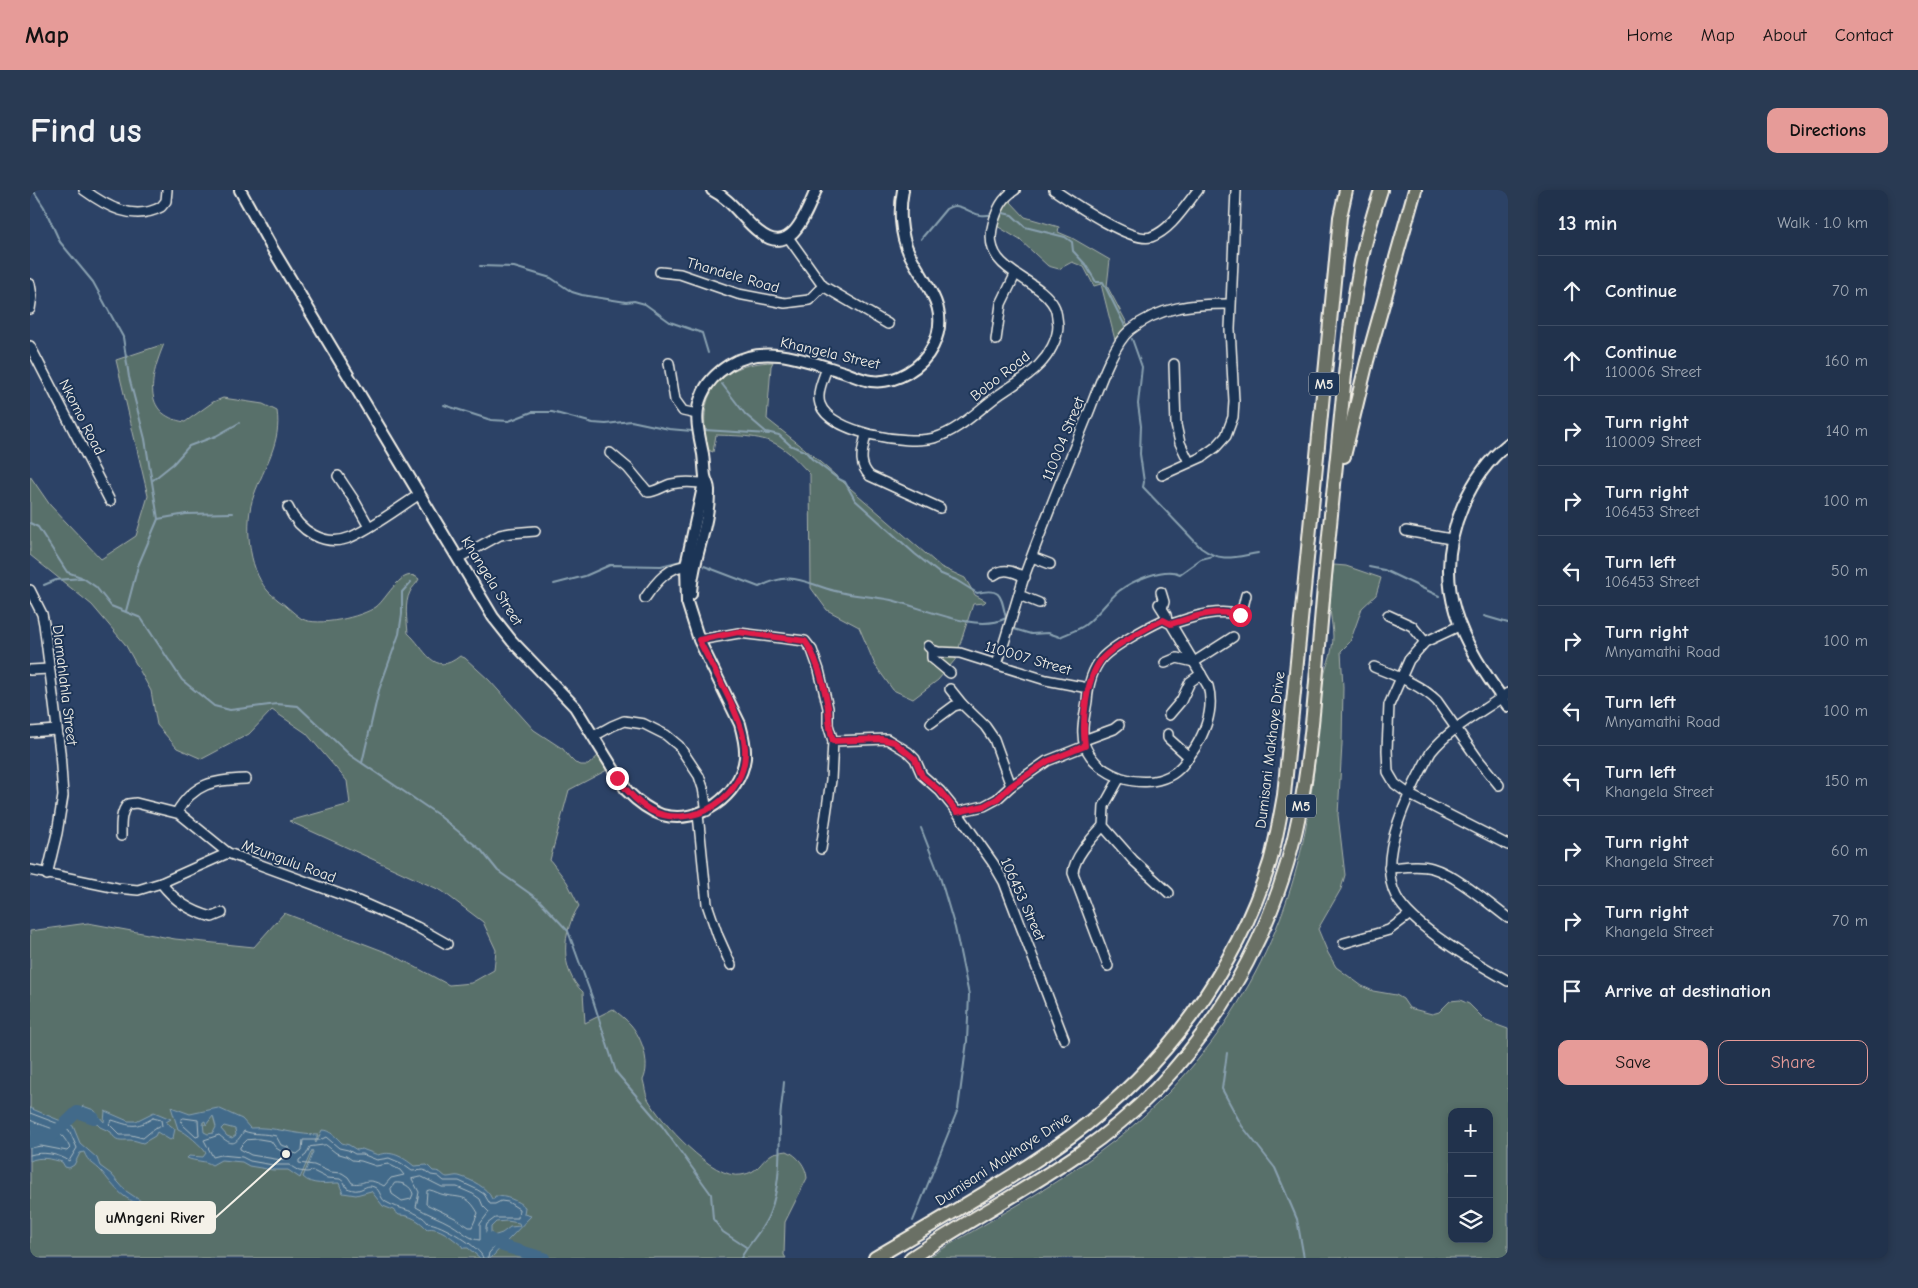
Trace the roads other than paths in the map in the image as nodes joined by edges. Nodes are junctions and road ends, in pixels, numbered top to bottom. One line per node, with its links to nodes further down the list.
1 (84, 190): 2 (street)
2 (167, 190)
3 (240, 190): 35 (street, Khangela Street)
4 (712, 190): 14 (street)
5 (816, 190): 14 (street)
6 (903, 190): 26 (street, Khangela Street)
7 (1015, 190): 16 (street, Bobo Road)
8 (1054, 190): 9 (street)
9 (1198, 190)
10 (1236, 190): 19 (street)
11 (1346, 190): 113 (main road, Dumisani Makhaye Drive / M5)
12 (1381, 190): 39 (main road, M5)
13 (1415, 190): 39 (main road)
14 (788, 237): 18 (street)
15 (660, 272): 18 (street, Thandele Road)
16 (1016, 275): 22 (street); 28 (street, Bobo Road)
17 (30, 284): 20 (street)
18 (822, 286): 21 (street)
19 (1230, 304): 31 (street); 44 (street, 110004 Street)
20 (30, 309)
21 (888, 324)
22 (996, 340)
23 (30, 346): 36 (street, Nkomo Road)
24 (669, 364): 27 (street)
25 (1174, 364): 31 (street)
26 (827, 367): 27 (street, Khangela Street); 28 (street, Bobo Road)
27 (697, 414): 34 (street, Khangela Street)
28 (866, 434): 38 (street)
29 (1508, 444): 43 (street)
30 (610, 453): 34 (street)
31 (1189, 462): 32 (street)
32 (1162, 474)
33 (338, 476): 40 (street)
34 (705, 482): 47 (street, Khangela Street)
35 (420, 494): 40 (street); 45 (street, Khangela Street)
36 (110, 501)
37 (288, 507): 40 (street)
38 (940, 508)
39 (1331, 517): 114 (main road, M5)
40 (368, 527)
41 (535, 531): 45 (street)
42 (1406, 531): 43 (street)
43 (1451, 540): 58 (street)
44 (1032, 557): 46 (street); 49 (street, 110004 Street)
45 (458, 558): 82 (street, Khangela Street)
46 (1050, 564)
47 (690, 566): 54 (street); 60 (street, Khangela Street)
48 (994, 575): 49 (street)
49 (1024, 577): 52 (street, 110004 Street)
50 (30, 590): 66 (street, Dlamahlahla Street)
51 (1161, 592): 57 (street)
52 (1019, 595): 55 (street); 64 (street, 110004 Street)
53 (1246, 595): 57 (street)
54 (645, 598)
55 (1039, 603)
56 (1388, 615): 61 (street)
57 (1169, 622): 62 (street); 71 (street)
58 (1459, 626): 61 (street); 73 (street)
59 (1233, 637): 62 (street)
60 (699, 640): 83 (street); 92 (street, Khangela Street)
61 (1426, 642): 70 (street)
62 (1194, 662): 63 (street); 69 (street)
63 (1165, 663)
64 (997, 664): 68 (street, 110007 Street); 71 (street, 110007 Street)
65 (1374, 667): 70 (street)
66 (49, 669): 67 (street); 79 (street, Dlamahlahla Street)
67 (30, 670)
68 (950, 673)
69 (1201, 674): 75 (street); 85 (street)
70 (1401, 678): 78 (street); 90 (street)
71 (1088, 688): 84 (street)
72 (950, 689): 74 (street)
73 (1506, 699): 78 (street)
74 (962, 704): 76 (street); 89 (street)
75 (1169, 715)
76 (931, 723)
77 (1119, 726): 84 (street)
78 (1457, 729): 88 (street); 90 (street)
79 (56, 730): 80 (street); 101 (street, Dlamahlahla Street)
80 (30, 732)
81 (1168, 734): 85 (street)
82 (594, 736): 92 (street, Khangela Street); 92 (street)
83 (833, 741): 93 (street, 106453 Street); 97 (street)
84 (1085, 743): 87 (street); 89 (street)
85 (1189, 757): 87 (street)
86 (246, 778): 91 (street)
87 (1119, 779): 94 (street)
88 (1499, 785)
89 (1011, 786): 93 (street)
90 (1410, 795): 96 (street); 99 (street)
91 (177, 812): 95 (street); 98 (street)
92 (702, 812): 109 (street)
93 (957, 812): 112 (street, 106453 Street)
94 (1104, 826): 103 (street); 110 (street)
95 (122, 836)
96 (1508, 845)
97 (820, 849)
98 (228, 853): 102 (street, Mzungulu Road); 108 (street, Mzungulu Road)
99 (1389, 868): 105 (street); 106 (street)
100 (30, 870): 101 (street, Mzungulu Road)
101 (47, 875): 102 (street, Mzungulu Road)
102 (162, 883): 104 (street)
103 (1169, 893)
104 (222, 913)
105 (1409, 915): 107 (street); 111 (street)
106 (1508, 918)
107 (1344, 943)
108 (447, 944)
109 (731, 965)
110 (1108, 966)
111 (1508, 980)
112 (1064, 1039)
113 (876, 1258)
114 (911, 1258)

